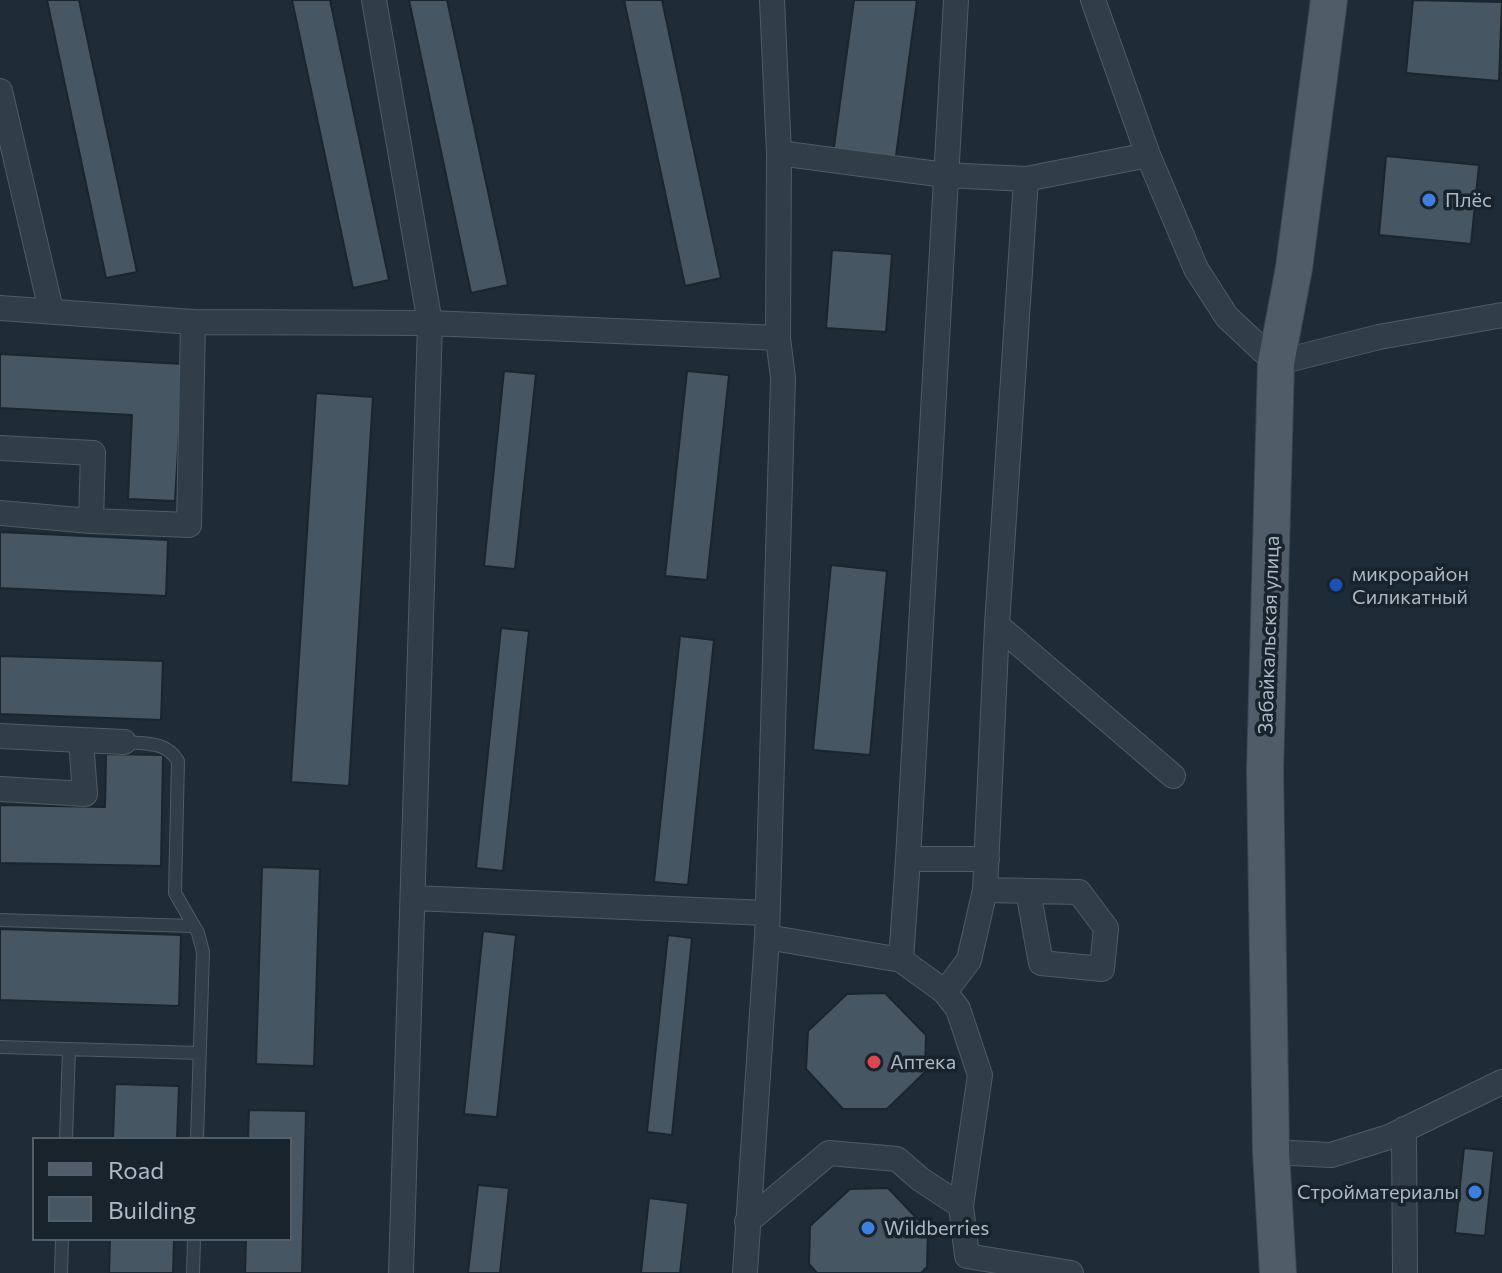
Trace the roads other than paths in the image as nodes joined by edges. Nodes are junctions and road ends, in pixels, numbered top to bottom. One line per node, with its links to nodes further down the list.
1 (374, 0): 15 (street)
2 (772, 0): 7 (street)
3 (956, 0): 9 (street)
4 (1093, 0): 8 (street)
5 (1329, 0): 17 (main road, Забайкальская улица)
6 (0, 91): 12 (street)
7 (779, 153): 9 (street); 16 (street)
8 (1148, 155): 10 (street); 17 (street)
9 (945, 175): 10 (street); 27 (street)
10 (1026, 179): 21 (street)
11 (0, 308): 12 (street)
12 (51, 310): 14 (street)
13 (1502, 315): 17 (street)
14 (193, 322): 15 (street); 20 (street)
15 (430, 323): 16 (street); 31 (street)
16 (778, 338): 33 (street)
17 (1276, 363): 44 (main road, Забайкальская улица)
18 (0, 448): 20 (street)
19 (0, 513): 20 (street)
20 (91, 521)
21 (997, 625): 25 (street); 28 (street)
22 (0, 736): 23 (street)
23 (81, 740): 24 (street); 26 (street)
24 (124, 742): 34 (lane)
25 (1173, 776)
26 (0, 789)
27 (908, 859): 28 (street); 35 (street)
28 (987, 859): 29 (street)
29 (985, 890): 30 (street); 36 (street)
30 (1028, 891)
31 (413, 898): 33 (street); 53 (street)
32 (0, 920): 34 (lane)
33 (767, 925): 35 (street); 46 (street)
34 (193, 926): 39 (lane)
35 (901, 960): 36 (street)
36 (945, 992): 45 (street)
37 (0, 1047): 38 (lane)
38 (69, 1049): 39 (lane); 42 (lane)
39 (200, 1053): 43 (lane)
40 (1502, 1082): 41 (street)
41 (1404, 1129): 44 (street); 56 (street)
42 (66, 1137)
43 (197, 1137)
44 (1271, 1152): 55 (main road, Забайкальская улица)
45 (961, 1206): 46 (street); 49 (street)
46 (747, 1222): 50 (street)
47 (62, 1241): 51 (lane)
48 (194, 1241): 52 (lane)
49 (966, 1264): 54 (street)
50 (750, 1267)
51 (61, 1273)
52 (193, 1273)
53 (401, 1273)
54 (1071, 1273)
55 (1278, 1273)
56 (1405, 1273)

